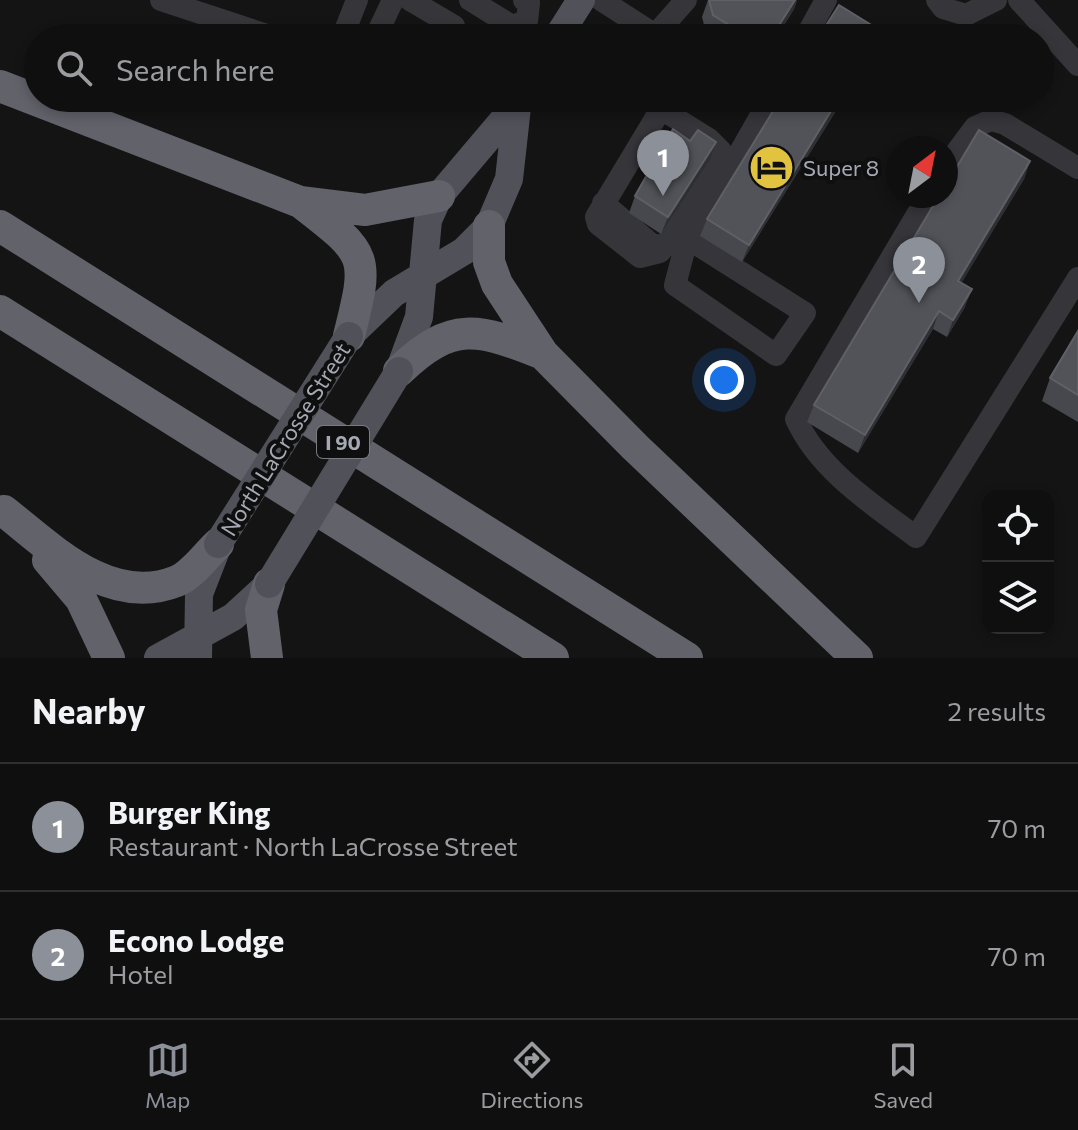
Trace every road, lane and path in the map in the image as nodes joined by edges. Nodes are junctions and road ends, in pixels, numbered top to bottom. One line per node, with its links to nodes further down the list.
1 (161, 0): 14 (street)
2 (393, 0): 16 (street)
3 (410, 0): 17 (street)
4 (470, 0): 18 (street)
5 (581, 0): 20 (main road)
6 (601, 0): 21 (street)
7 (686, 0): 22 (street)
8 (826, 0): 23 (street)
9 (937, 0): 10 (street)
10 (996, 0)
11 (1019, 0): 24 (street)
12 (356, 1): 15 (street)
13 (525, 10): 19 (street)
14 (234, 24)
15 (347, 24)
16 (382, 24)
17 (451, 24)
18 (509, 24)
19 (540, 24)
20 (564, 24)
21 (639, 24)
22 (667, 24)
23 (813, 24)
24 (1041, 24)
25 (1054, 39): 26 (street)
26 (1078, 65)
27 (0, 86): 28 (highway)
28 (24, 95)
29 (67, 112): 38 (highway)
30 (510, 112): 37 (main road, North LaCrosse Street)
31 (518, 112): 41 (main road, North LaCrosse Street)
32 (648, 112): 42 (street)
33 (665, 112): 42 (street)
34 (755, 112): 42 (street)
35 (958, 150): 36 (street)
36 (1078, 168)
37 (439, 196): 38 (highway); 43 (main road, North LaCrosse Street)
38 (300, 202): 47 (highway)
39 (921, 208): 45 (street)
40 (0, 226): 58 (highway, I 90)
41 (489, 226): 43 (main road, North LaCrosse Street); 48 (highway)
42 (678, 241): 42 (street)
43 (426, 276): 47 (main road, North LaCrosse Street); 49 (main road, North LaCrosse Street)
44 (1078, 278): 45 (street)
45 (1072, 302)
46 (0, 311): 57 (highway)
47 (349, 336): 51 (main road, North LaCrosse Street, bridge)
48 (543, 354): 49 (highway); 59 (highway)
49 (399, 371): 52 (main road, North LaCrosse Street, bridge)
50 (2, 509): 51 (highway); 54 (highway)
51 (218, 544): 53 (main road, North LaCrosse Street)
52 (269, 584): 53 (main road, North LaCrosse Street); 56 (highway)
53 (198, 647): 55 (main road, North LaCrosse Street)
54 (109, 658)
55 (158, 658)
56 (267, 658)
57 (553, 658)
58 (687, 658)
59 (857, 658)

